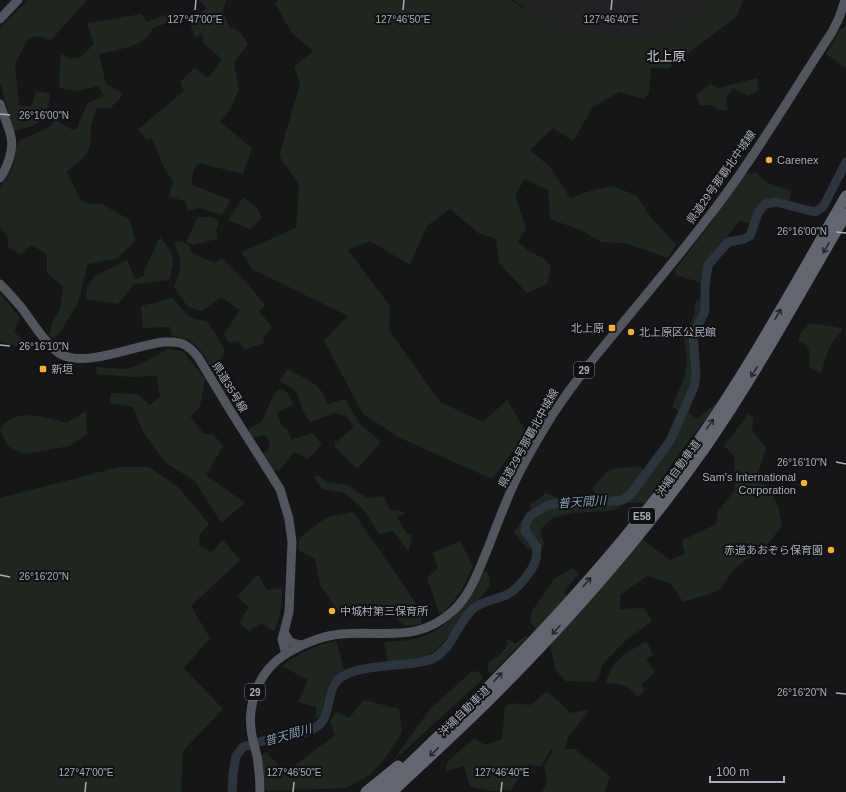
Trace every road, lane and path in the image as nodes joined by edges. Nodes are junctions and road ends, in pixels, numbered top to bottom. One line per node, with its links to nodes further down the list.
1 (18, 0): 3 (main road)
2 (844, 0): 10 (main road, 県道29号那覇北中城線 / 29)
3 (0, 19)
4 (0, 104): 5 (main road)
5 (0, 178)
6 (846, 196): 12 (highway, 沖縄自動車道 / E58, one-way to 6)
7 (846, 214): 16 (highway, 沖縄自動車道 / E58, one-way to 16)
8 (0, 284): 9 (main road, 県道35号線)
9 (284, 632): 10 (main road); 11 (main road, 県道35号線)
10 (301, 645): 11 (main road, 県道29号那覇北中城線 / 29)
11 (286, 654): 13 (main road, 県道29号那覇北中城線 / 29)
12 (426, 748): 14 (highway); 15 (highway, 沖縄自動車道 / E58)
13 (260, 792)
14 (366, 792)
15 (380, 792)
16 (392, 792)

